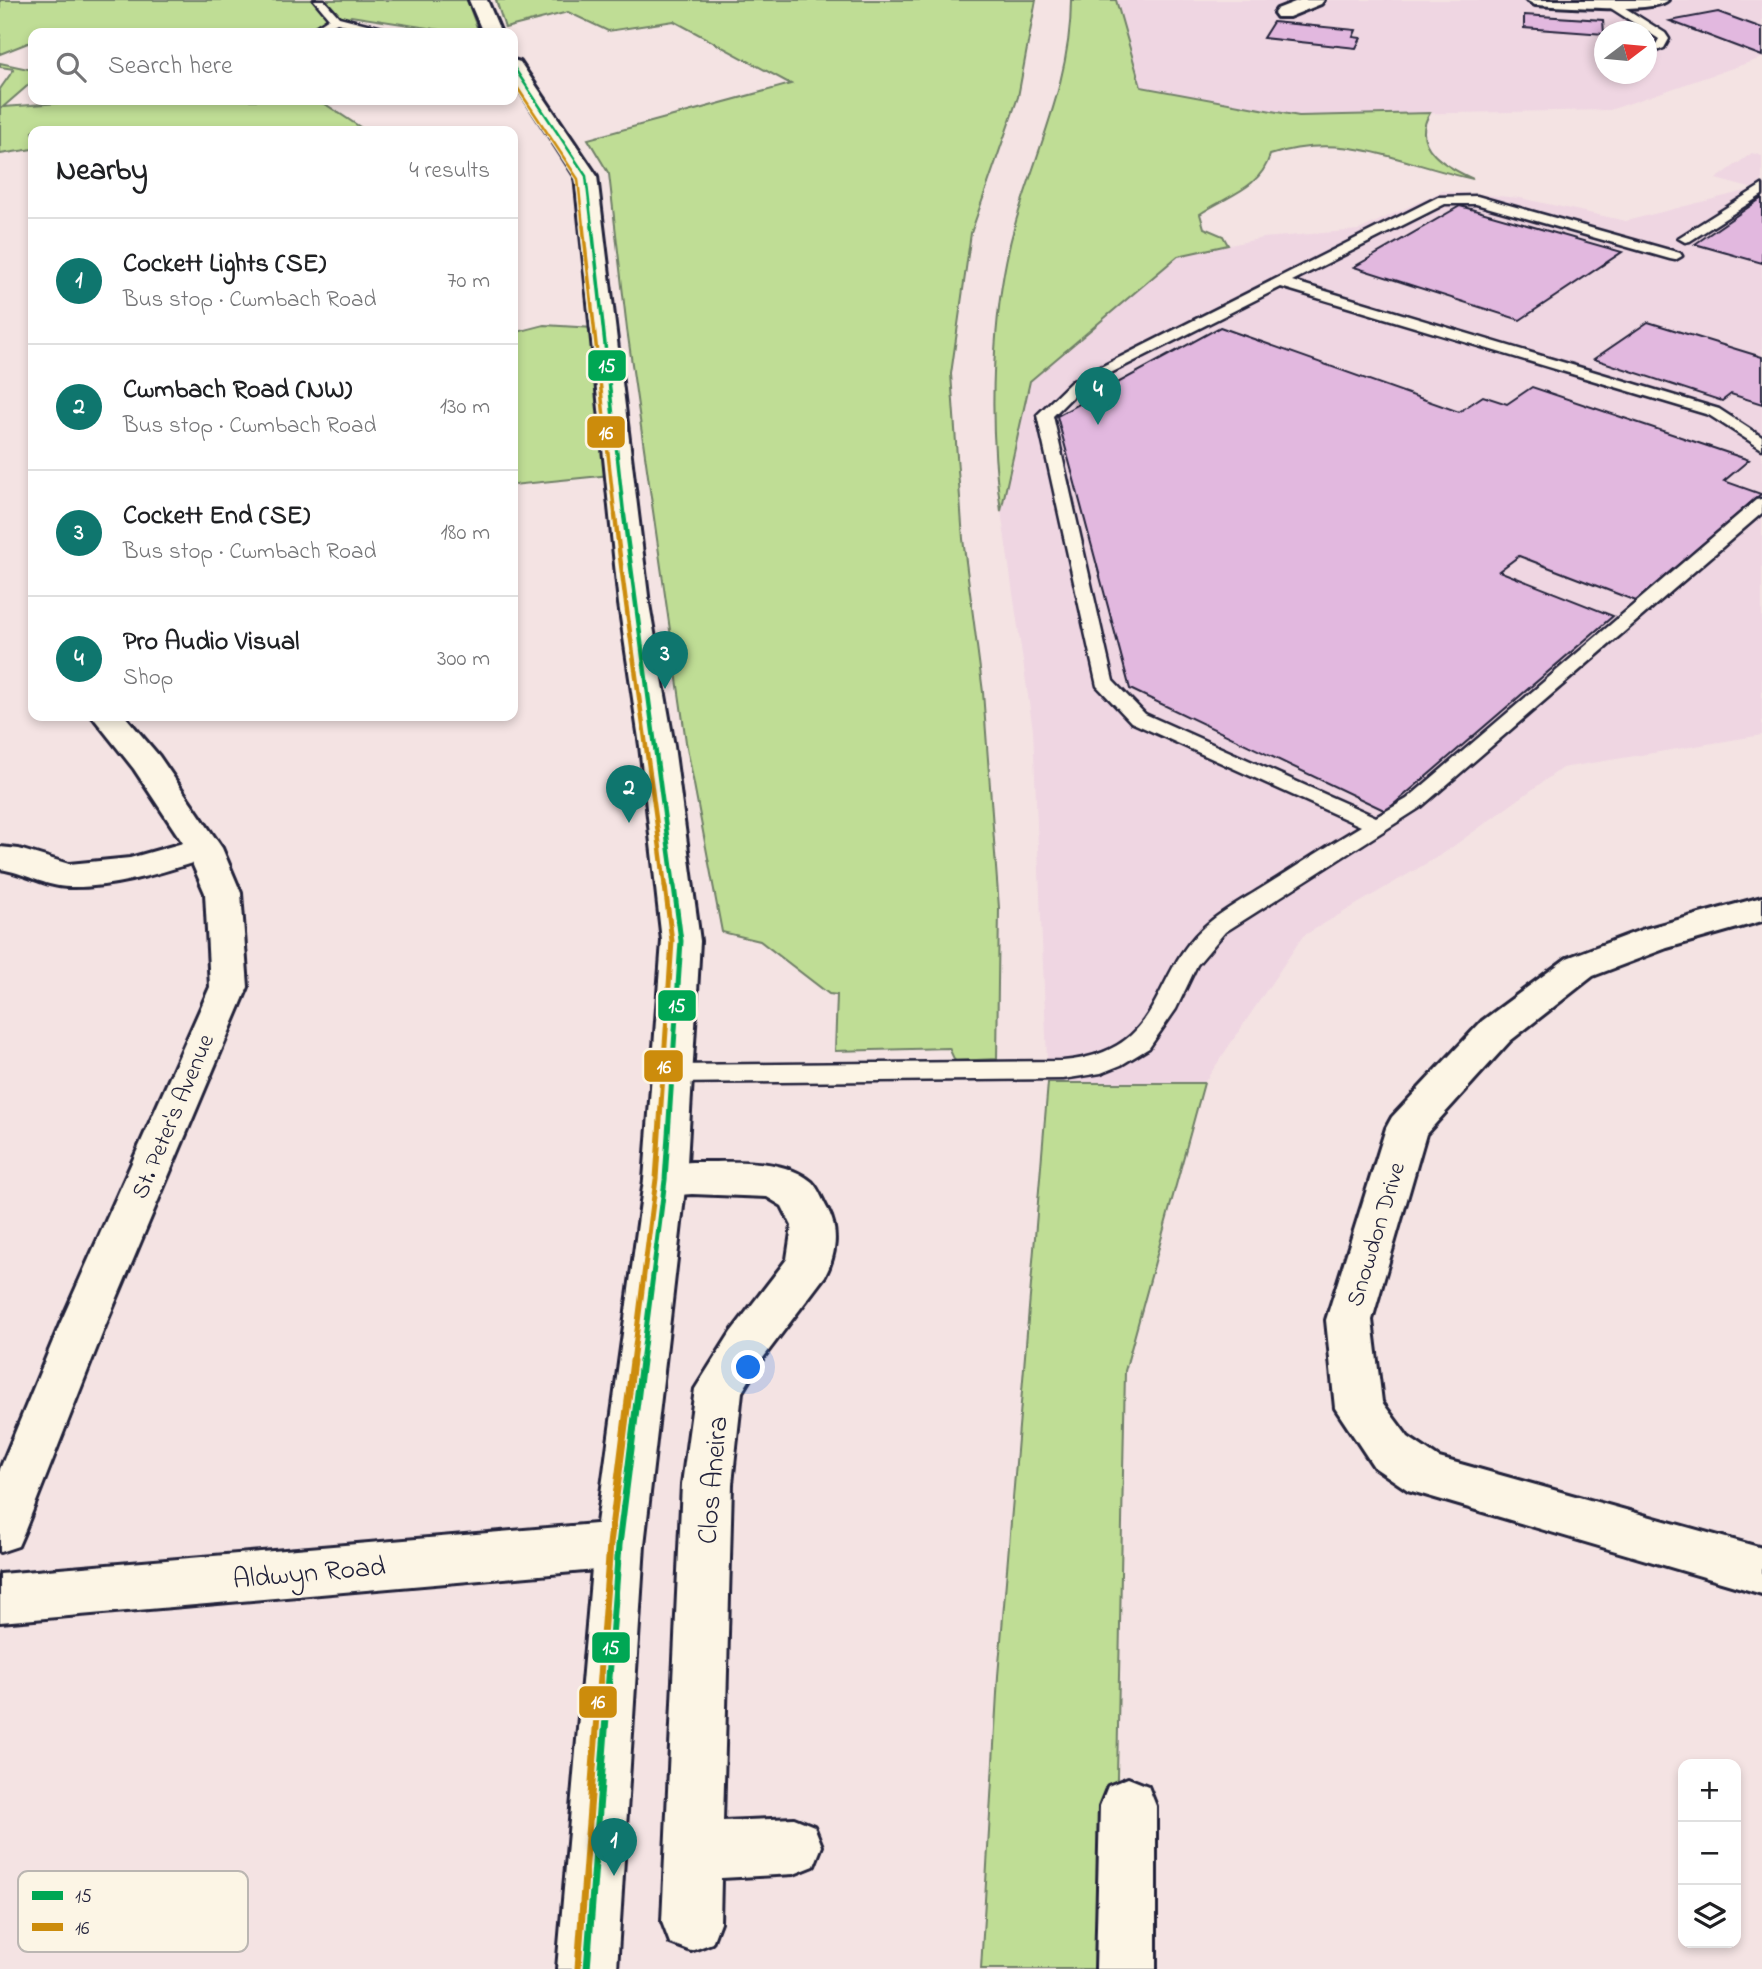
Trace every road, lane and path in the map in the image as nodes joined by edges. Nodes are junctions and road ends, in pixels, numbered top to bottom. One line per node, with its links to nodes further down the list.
1 (319, 0): 8 (lane)
2 (478, 0): 12 (street)
3 (1315, 0): 7 (street)
4 (1535, 0): 6 (street)
5 (1659, 0): 6 (street)
6 (1609, 3): 9 (lane)
7 (1283, 13)
8 (335, 19): 10 (lane); 11 (lane)
9 (1638, 21)
10 (320, 28)
11 (375, 28)
12 (490, 28)
13 (1657, 33): 14 (lane)
14 (1657, 47)
15 (518, 74): 29 (street)
16 (1762, 189): 17 (lane)
17 (1685, 238)
18 (1675, 256): 19 (lane)
19 (1280, 282): 20 (lane); 25 (lane)
20 (1714, 412): 21 (lane); 22 (lane)
21 (1762, 426)
22 (1762, 444)
23 (1762, 504): 25 (lane)
24 (112, 721): 26 (street, St. Peter's Avenue)
25 (1376, 825): 29 (lane)
26 (204, 848): 27 (street); 31 (street, St. Peter's Avenue)
27 (0, 858)
28 (1762, 909): 33 (street, Snowdon Drive)
29 (670, 1074): 30 (street)
30 (665, 1180): 32 (street); 37 (street, Clos Aneira)
31 (0, 1530)
32 (619, 1545): 34 (street, Aldwyn Road); 39 (street)
33 (1762, 1572)
34 (0, 1598)
35 (1128, 1806): 40 (street)
36 (794, 1846): 37 (street)
37 (695, 1851): 38 (street, Clos Aneira)
38 (691, 1922)
39 (587, 1969)
40 (1126, 1969)

